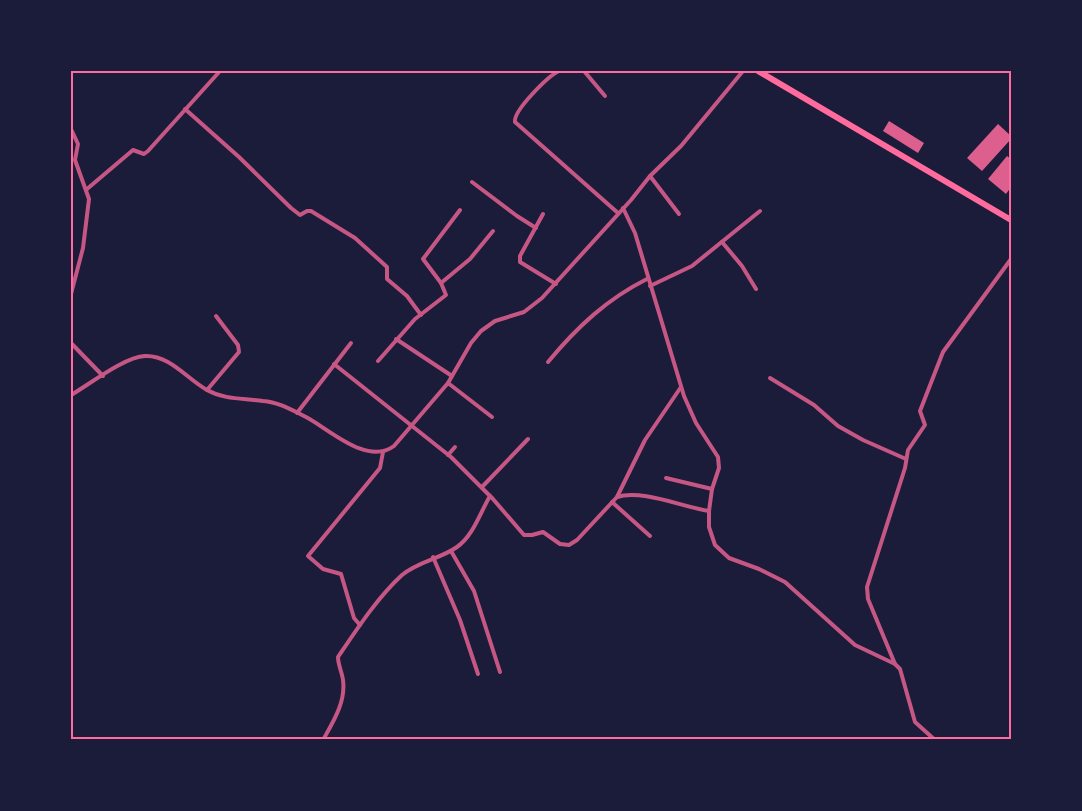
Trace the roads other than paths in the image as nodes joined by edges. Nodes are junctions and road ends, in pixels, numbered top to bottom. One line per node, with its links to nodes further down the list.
1 (220, 71): 7 (street)
2 (559, 71): 16 (street)
3 (584, 71): 6 (street)
4 (743, 71): 9 (street)
5 (758, 71): 18 (highway)
6 (605, 96)
7 (185, 109): 11 (street); 29 (street)
8 (71, 129): 11 (street)
9 (650, 176): 12 (street); 17 (street)
10 (472, 182): 19 (street)
11 (87, 189): 28 (street)
12 (623, 208): 16 (street); 23 (street)
13 (460, 210): 24 (street)
14 (760, 211): 21 (street)
15 (543, 214): 19 (street)
16 (618, 214): 25 (street)
17 (680, 214)
18 (1011, 220)
19 (536, 228): 25 (street)
20 (493, 230): 24 (street)
21 (722, 242): 26 (street); 27 (street)
22 (1011, 259): 51 (street)
23 (648, 279): 26 (street); 35 (street)
24 (441, 283): 29 (street)
25 (556, 284): 38 (street)
26 (650, 286): 41 (street)
27 (756, 289)
28 (71, 294)
29 (421, 314): 31 (street)
30 (216, 316): 42 (street)
31 (396, 339): 34 (street); 38 (street)
32 (71, 343): 37 (street)
33 (350, 343): 36 (street)
34 (378, 361)
35 (548, 362)
36 (334, 364): 44 (street); 46 (street)
37 (103, 376): 42 (street); 43 (street)
38 (452, 376): 40 (street)
39 (770, 378): 51 (street)
40 (448, 383): 45 (street); 46 (street)
41 (681, 388): 54 (street); 56 (street)
42 (207, 390): 44 (street)
43 (71, 395)
44 (297, 413): 49 (street)
45 (492, 417)
46 (412, 425): 49 (street); 50 (street)
47 (528, 440): 53 (street)
48 (455, 447): 50 (street)
49 (383, 452): 62 (street)
50 (448, 455): 53 (street)
51 (906, 459): 63 (street)
52 (666, 478): 54 (street)
53 (482, 488): 55 (street)
54 (712, 489): 58 (street)
55 (490, 496): 57 (street); 60 (street)
56 (617, 497): 57 (street); 58 (street)
57 (612, 502): 59 (street)
58 (709, 511): 63 (street)
59 (650, 536)
60 (451, 551): 61 (street); 64 (street)
61 (434, 557): 62 (street); 65 (street)
62 (359, 626): 66 (street)
63 (895, 664): 67 (street)
64 (500, 672)
65 (478, 674)
66 (323, 740)
67 (935, 740)

